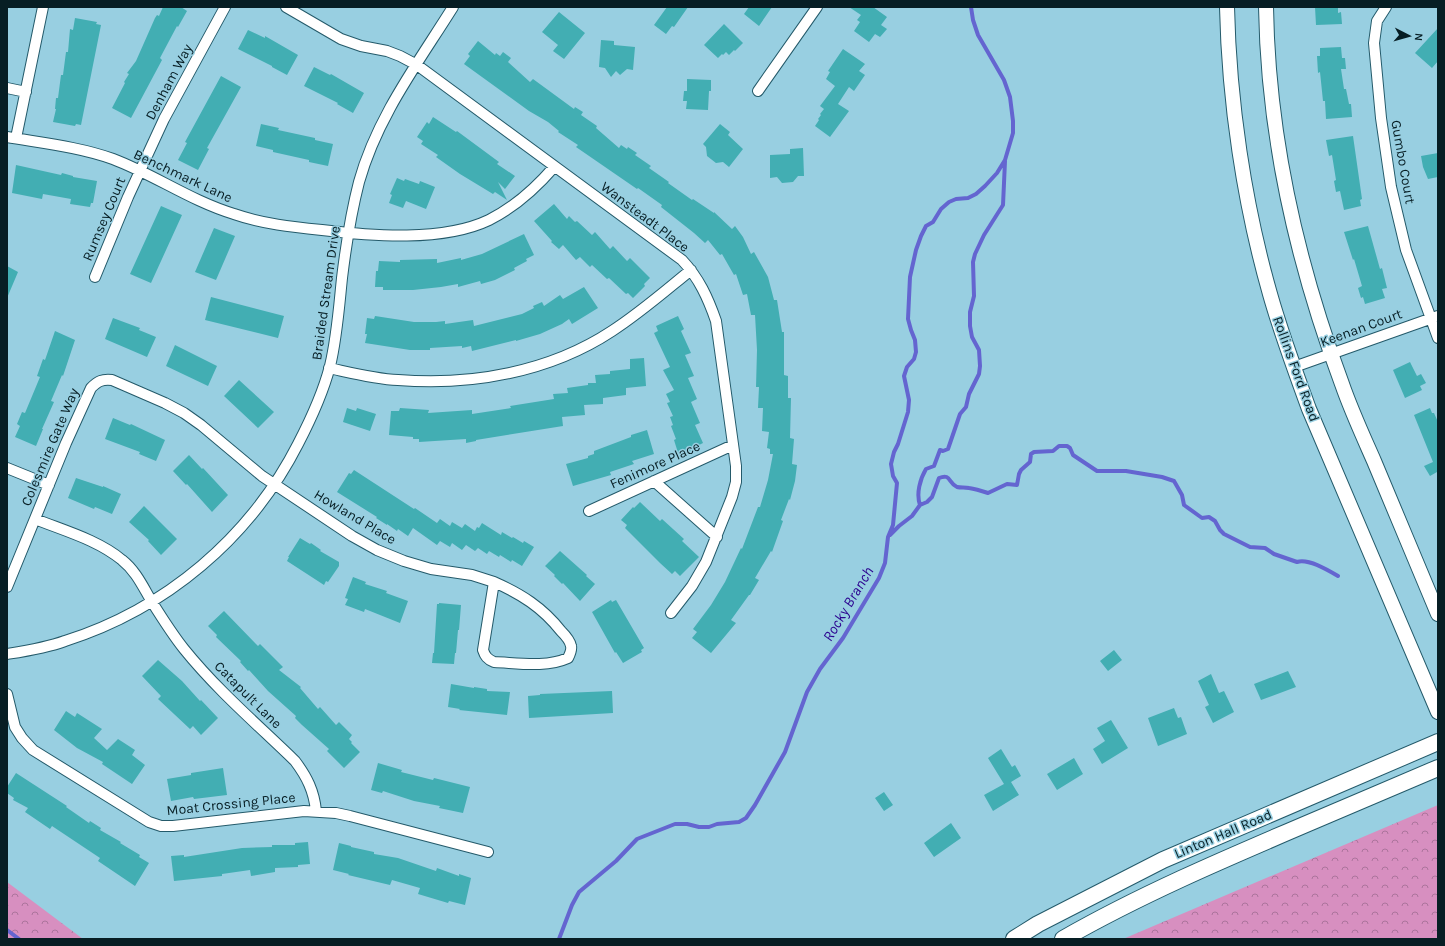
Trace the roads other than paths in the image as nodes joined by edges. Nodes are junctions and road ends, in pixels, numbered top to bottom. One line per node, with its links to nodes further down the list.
1 (44, 7): 12 (street)
2 (225, 7): 15 (street, Denham Way)
3 (286, 7): 9 (street, Wansteadt Place)
4 (453, 7): 9 (street, Braided Stream Drive)
5 (818, 7): 11 (street)
6 (1227, 7): 23 (main road, Rollins Ford Road)
7 (1266, 7): 21 (main road)
8 (1386, 7): 19 (street, Gumbo Court)
9 (417, 65): 14 (street, Wansteadt Place); 16 (street, Braided Stream Drive)
10 (7, 88): 12 (street)
11 (758, 91)
12 (26, 92): 13 (street)
13 (11, 138): 15 (street, Benchmark Lane)
14 (554, 167): 16 (street, Benchmark Lane); 17 (street, Wansteadt Place)
15 (140, 171): 16 (street, Benchmark Lane); 18 (street, Rumsey Court)
16 (348, 233): 22 (street, Braided Stream Drive)
17 (691, 270): 22 (street); 24 (street, Wansteadt Place)
18 (95, 277)
19 (1434, 317): 20 (street, Gumbo Court); 21 (street, Keenan Court)
20 (1438, 338)
21 (1331, 354): 23 (street, Keenan Court); 36 (main road)
22 (329, 368): 27 (street, Braided Stream Drive)
23 (1294, 368): 39 (main road, Rollins Ford Road)
24 (733, 446): 26 (street, Fenimore Place); 31 (street, Wansteadt Place)
25 (7, 468): 28 (street)
26 (654, 481): 29 (street, Fenimore Place); 31 (street)
27 (275, 484): 28 (street, Colesmire Gate Way); 32 (street, Howland Place); 34 (street, Braided Stream Drive)
28 (49, 485): 30 (street, Colesmire Gate Way)
29 (589, 511)
30 (35, 519): 33 (street, Colesmire Gate Way); 34 (street, Catapult Lane)
31 (717, 537): 35 (street, Wansteadt Place)
32 (494, 582): 32 (street, Howland Place)
33 (7, 587)
34 (152, 601): 37 (street, Braided Stream Drive); 42 (street, Catapult Lane)
35 (671, 613)
36 (1438, 614)
37 (7, 654)
38 (7, 694): 42 (street, Moat Crossing Place)
39 (1438, 712)
40 (1438, 742): 44 (main road, Linton Hall Road)
41 (1438, 768): 45 (main road, Linton Hall Road)
42 (316, 811): 43 (street, Moat Crossing Place)
43 (488, 852)
44 (1014, 939)
45 (1063, 939)

